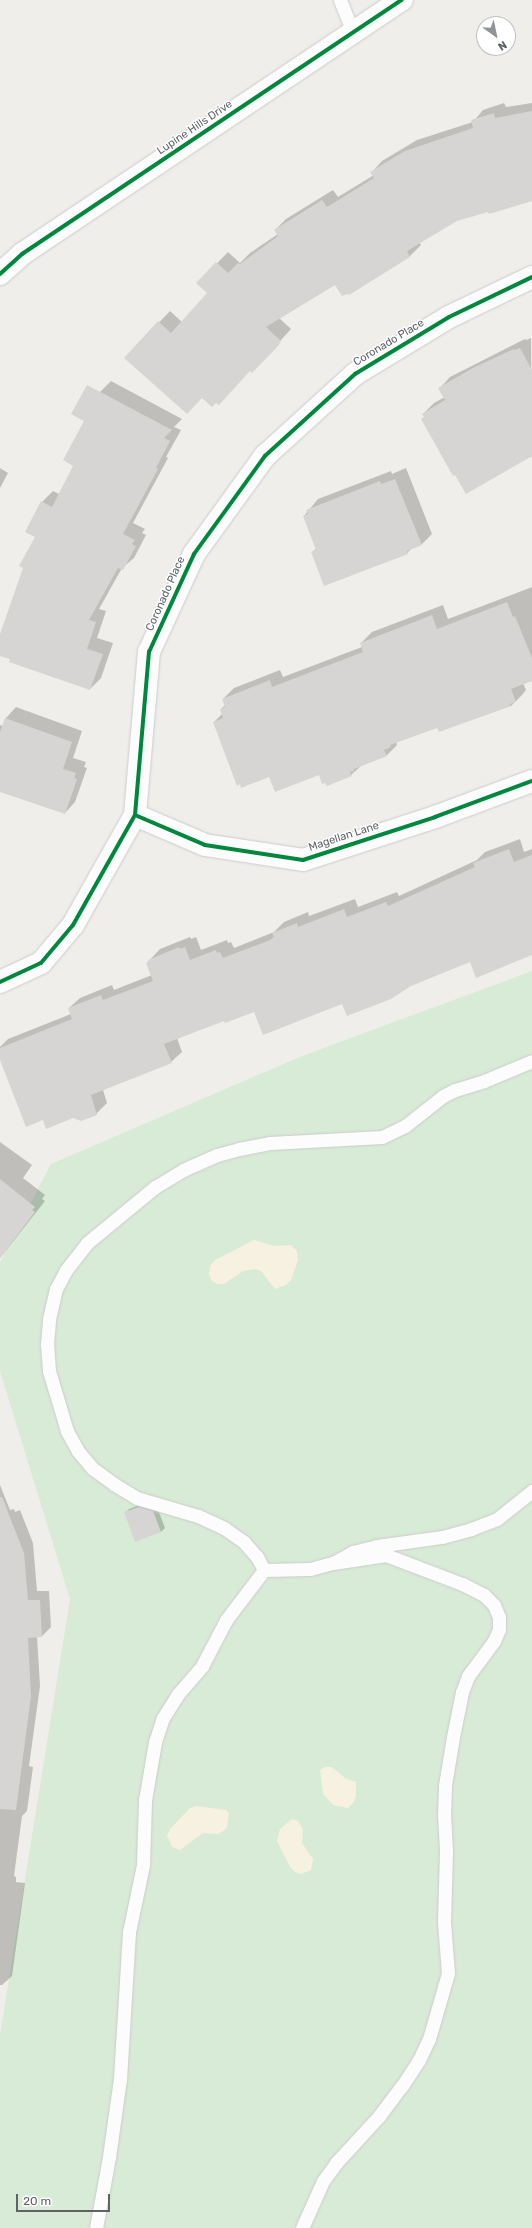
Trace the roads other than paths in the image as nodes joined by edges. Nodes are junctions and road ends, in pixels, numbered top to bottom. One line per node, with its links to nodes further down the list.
1 (340, 0): 3 (lane)
2 (402, 0): 3 (street, Lupine Hills Drive)
3 (353, 33): 4 (street, Lupine Hills Drive)
4 (0, 274)
5 (532, 277): 7 (street, Coronado Place)
6 (532, 781): 7 (street, Magellan Lane)
7 (135, 815): 8 (street, Coronado Place)
8 (0, 982)
9 (532, 1061): 12 (lane)
10 (532, 1491): 11 (lane)
11 (333, 1563): 12 (lane); 14 (lane)
12 (264, 1570): 13 (lane)
13 (96, 2228)
14 (302, 2228)

